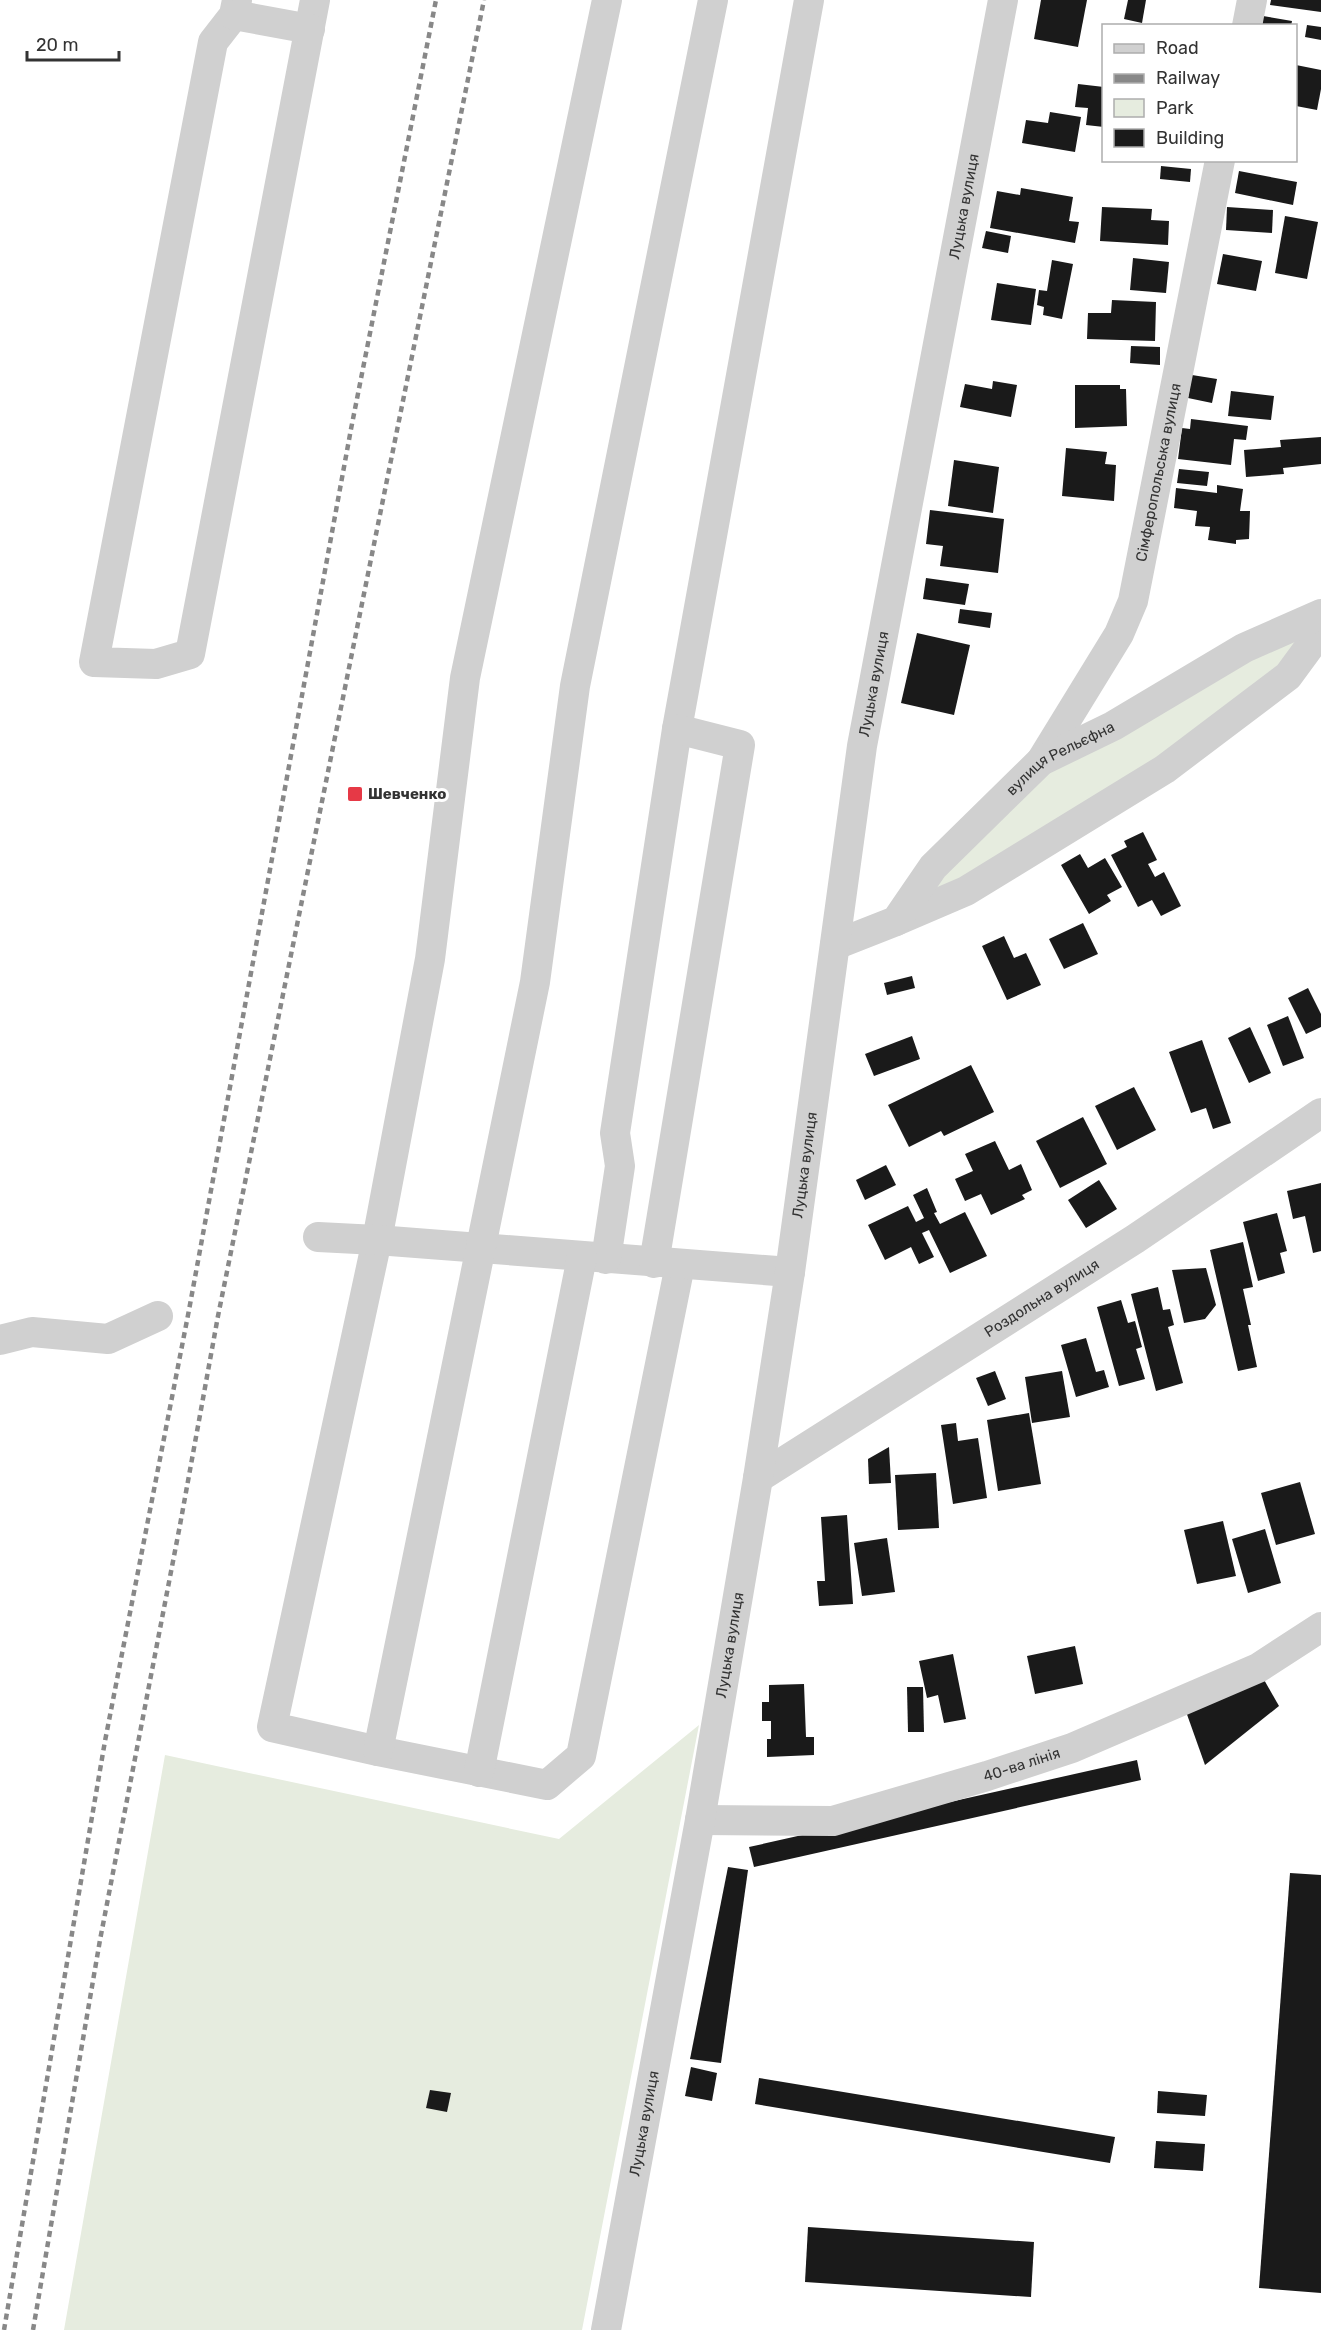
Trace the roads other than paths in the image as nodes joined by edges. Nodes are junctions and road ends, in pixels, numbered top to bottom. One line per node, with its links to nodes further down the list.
1 (607, 0): 18 (street)
2 (713, 0): 19 (street)
3 (809, 0): 12 (street)
4 (1003, 0): 15 (street, Луцька вулиця)
5 (1252, 0): 8 (street)
6 (236, 7): 7 (street); 7 (street)
7 (312, 14)
8 (1247, 24)
9 (1220, 162): 13 (street, Сімферопольська вулиця)
10 (1321, 614): 13 (street, вулиця Рельєфна)
11 (1321, 631): 14 (street)
12 (677, 729): 20 (street); 21 (street)
13 (1041, 761): 14 (street, вулиця Рельєфна)
14 (896, 921): 15 (street)
15 (835, 945): 22 (street, Луцька вулиця)
16 (1321, 1113): 25 (street, Роздольна вулиця)
17 (318, 1237): 18 (street)
18 (377, 1240): 19 (street); 27 (street)
19 (481, 1248): 20 (street); 27 (street)
20 (594, 1258): 21 (street); 28 (street)
21 (667, 1264): 22 (street); 28 (street)
22 (790, 1272): 25 (street, Луцька вулиця)
23 (158, 1316): 24 (street)
24 (0, 1340)
25 (758, 1478): 29 (street, Луцька вулиця)
26 (1321, 1627): 29 (street, 40-ва лінія)
27 (378, 1751): 28 (street)
28 (479, 1772)
29 (700, 1820): 30 (street, Луцька вулиця)
30 (606, 2330)

